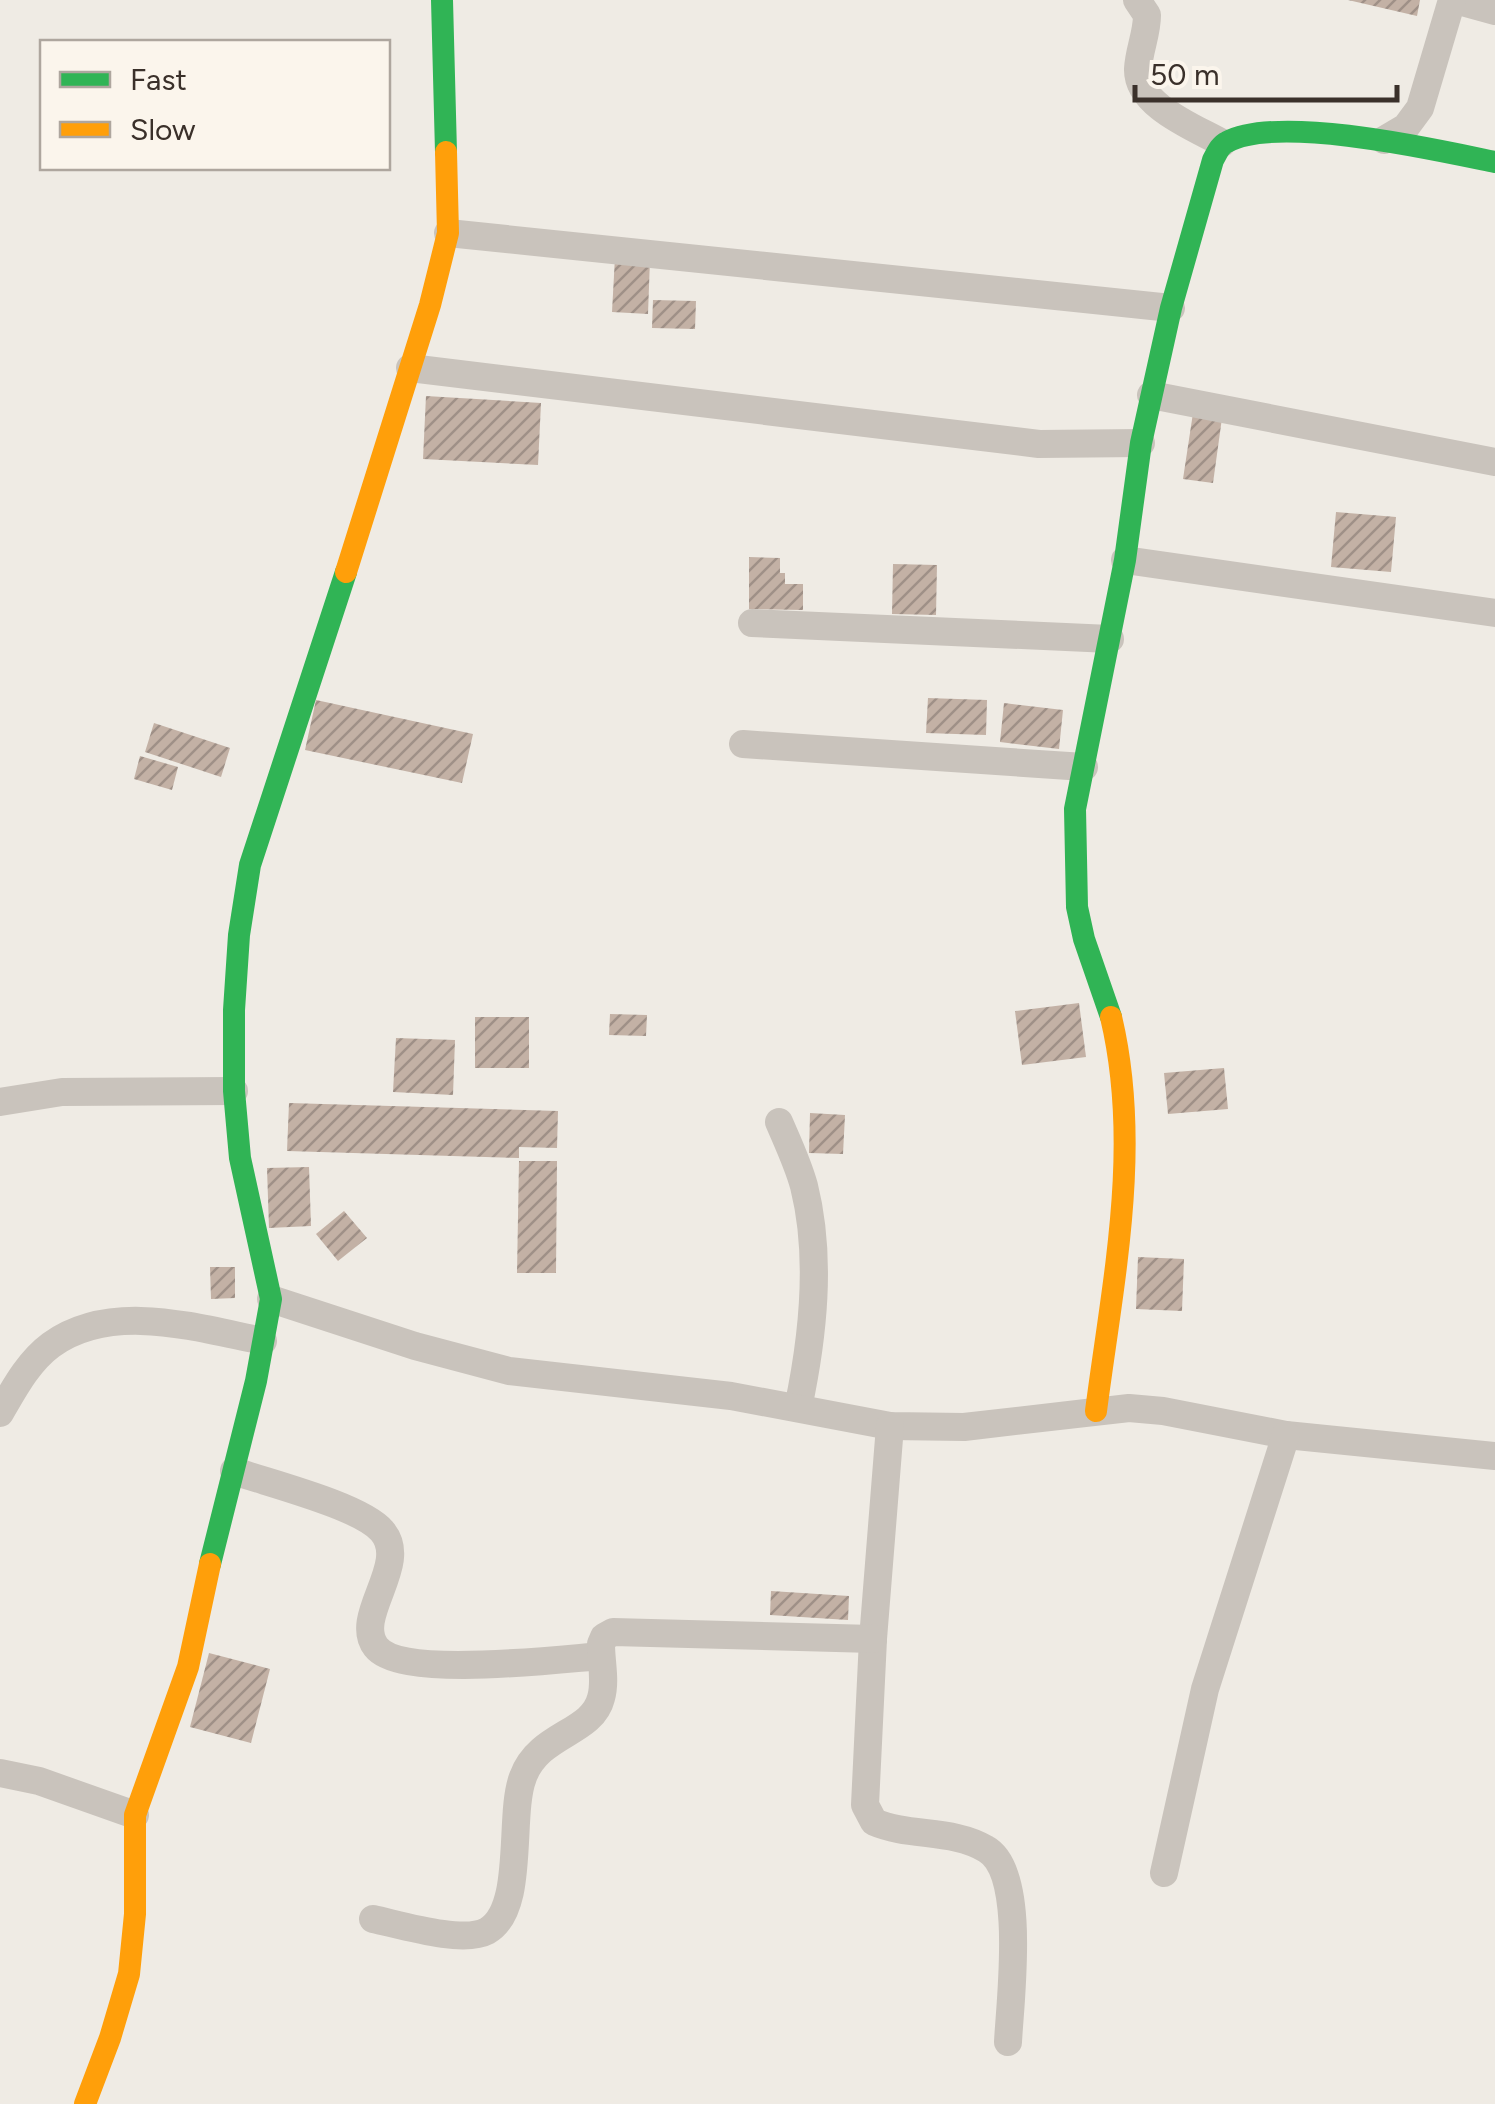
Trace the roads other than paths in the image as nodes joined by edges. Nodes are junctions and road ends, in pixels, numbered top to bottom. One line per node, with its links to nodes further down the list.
1 (442, 0): 8 (street)
2 (1138, 0): 6 (street)
3 (1454, 0): 4 (street); 5 (street)
4 (1495, 10)
5 (1384, 140): 6 (street); 7 (street)
6 (1222, 143): 9 (street)
7 (1495, 162)
8 (448, 232): 9 (street); 10 (street)
9 (1171, 308): 11 (street)
10 (410, 368): 12 (street); 20 (street)
11 (1152, 395): 12 (street); 13 (street)
12 (1140, 442): 14 (street)
13 (1495, 462)
14 (1125, 560): 15 (street); 17 (street)
15 (1495, 613)
16 (752, 623): 17 (street)
17 (1110, 638): 19 (street)
18 (743, 744): 19 (street)
19 (1084, 768): 26 (street)
20 (234, 1090): 21 (street); 23 (street)
21 (0, 1102)
22 (779, 1122): 25 (street)
23 (272, 1299): 24 (street); 25 (street)
24 (263, 1341): 27 (street); 31 (street)
25 (798, 1408): 28 (street)
26 (1096, 1411): 28 (street); 29 (street)
27 (0, 1413)
28 (890, 1426): 32 (street)
29 (1286, 1435): 30 (street); 36 (street)
30 (1494, 1451)
31 (234, 1472): 33 (street); 35 (street)
32 (873, 1639): 33 (street); 38 (street)
33 (601, 1656): 37 (street)
34 (0, 1773): 35 (street)
35 (136, 1815): 39 (street)
36 (1164, 1874)
37 (374, 1920)
38 (1008, 2042)
39 (86, 2104)

